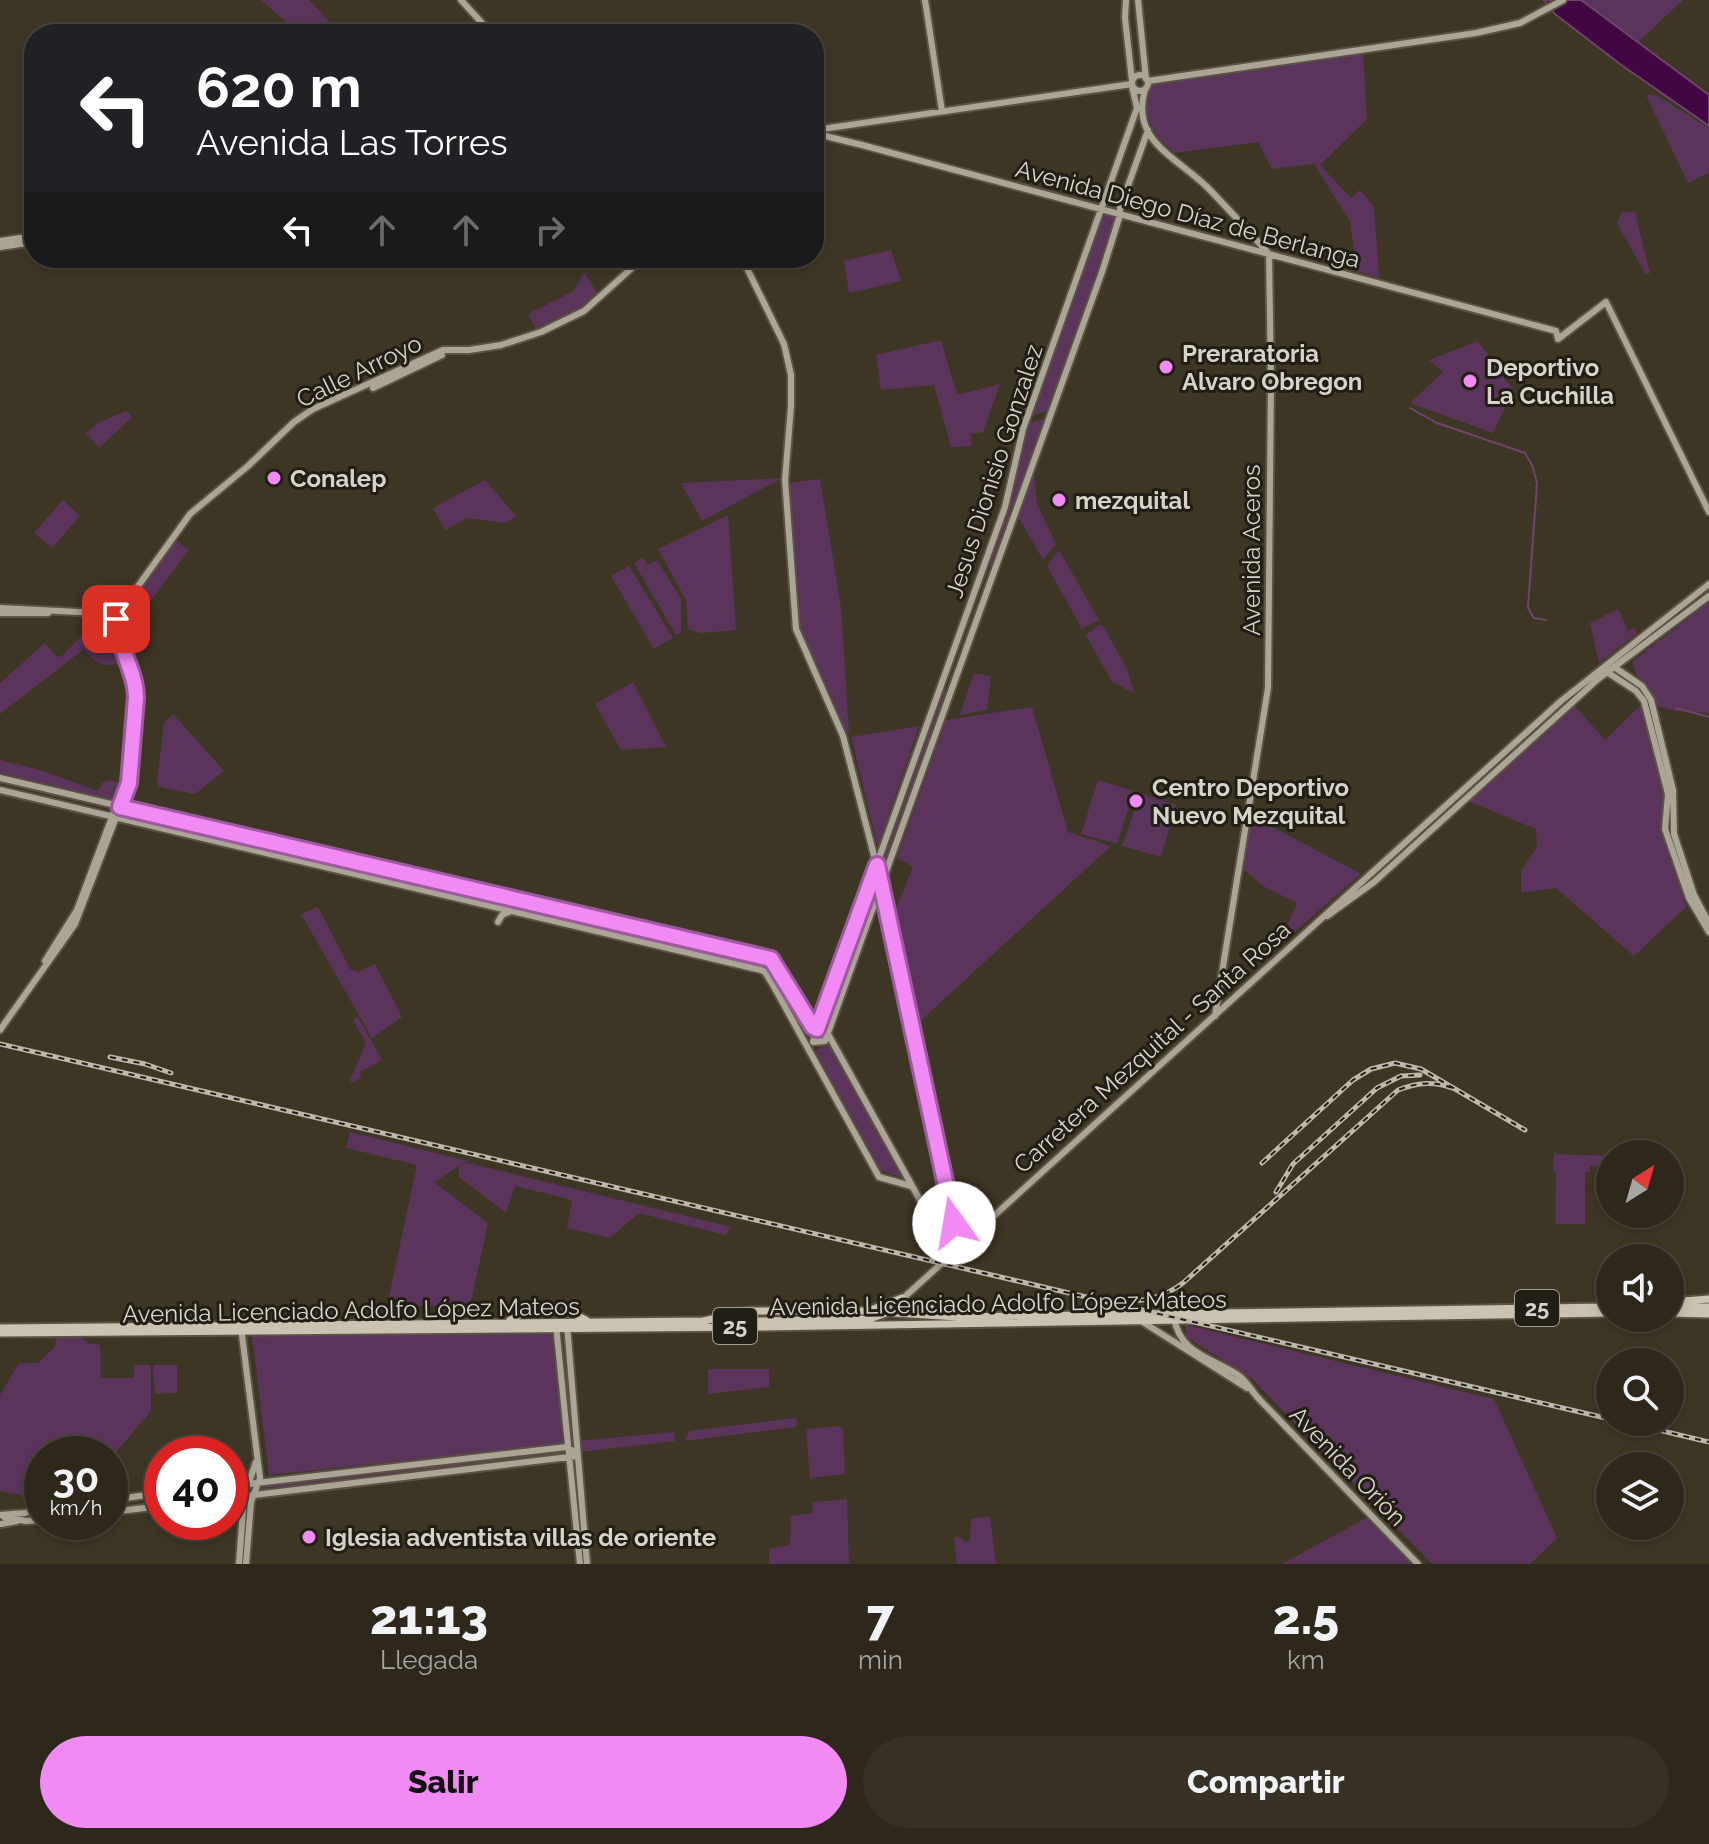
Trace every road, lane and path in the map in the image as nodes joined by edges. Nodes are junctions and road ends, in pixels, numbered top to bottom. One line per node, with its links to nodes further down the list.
1 (461, 0): 6 (street)
2 (925, 0): 11 (street)
3 (1126, 0): 8 (street)
4 (1138, 0): 7 (street)
5 (1563, 0): 7 (street)
6 (483, 24)
7 (1147, 80): 8 (street); 9 (street, Jesus Dionisio Gonzalez)
8 (1132, 84): 9 (street); 10 (street); 11 (street)
9 (1145, 90): 10 (street, Jesus Dionisio Gonzalez)
10 (1139, 108): 13 (street); 15 (street, Jesus Dionisio Gonzalez)
11 (942, 111): 12 (street)
12 (824, 129)
13 (1148, 130): 16 (street, Jesus Dionisio Gonzalez); 21 (street)
14 (824, 138): 15 (street, Avenida Diego Díaz de Berlanga)
15 (1101, 209): 16 (street, Avenida Diego Díaz de Berlanga); 41 (street, Jesus Dionisio Gonzalez)
16 (1120, 215): 21 (street, Avenida Diego Díaz de Berlanga); 42 (street, Jesus Dionisio Gonzalez)
17 (24, 237): 18 (street)
18 (0, 241)
19 (24, 243): 20 (street)
20 (0, 247)
21 (1269, 254): 24 (street, Avenida Diego Díaz de Berlanga); 47 (street, Avenida Aceros)
22 (632, 268): 28 (street, Calle Arroyo)
23 (747, 268): 41 (street)
24 (1709, 512)
25 (1709, 584): 33 (street, Carretera Mezquital - Santa Rosa)
26 (1708, 596): 31 (street)
27 (0, 610): 29 (street)
28 (116, 612): 29 (street); 30 (street)
29 (96, 613): 30 (street)
30 (115, 630): 38 (street)
31 (1628, 658): 32 (street); 34 (street)
32 (1613, 667): 33 (street); 34 (street)
33 (1604, 668): 46 (street); 47 (street, Carretera Mezquital - Santa Rosa)
34 (1635, 680): 45 (street)
35 (0, 778): 37 (street)
36 (0, 790): 39 (street)
37 (84, 798): 38 (street); 39 (street)
38 (118, 806): 40 (street); 49 (street)
39 (85, 810): 40 (street)
40 (114, 817): 43 (street); 48 (street)
41 (877, 865): 42 (street); 49 (street, Jesus Dionisio Gonzalez)
42 (882, 888): 50 (street, Jesus Dionisio Gonzalez); 54 (street)
43 (510, 911): 44 (street); 51 (street)
44 (498, 922)
45 (1709, 923)
46 (1709, 932)
47 (1215, 1016): 54 (street, Carretera Mezquital - Santa Rosa)
48 (0, 1027)
49 (817, 1029): 50 (street); 51 (street, Jesus Dionisio Gonzalez)
50 (828, 1034): 51 (street); 52 (street)
51 (809, 1043): 52 (street)
52 (911, 1186): 53 (street)
53 (946, 1247)
54 (960, 1247): 55 (street, Carretera Mezquital - Santa Rosa)
55 (905, 1295): 61 (main road); 64 (main road); 66 (street, Carretera Mezquital - Santa Rosa)
56 (1709, 1299): 57 (main road)
57 (1684, 1302)
58 (1684, 1305): 60 (main road)
59 (1596, 1307): 65 (main road, 25)
60 (1709, 1307)
61 (907, 1308): 70 (main road); 72 (main road)
62 (529, 1310): 75 (main road)
63 (567, 1310): 74 (main road)
64 (865, 1311): 66 (main road, Avenida Licenciado Adolfo López Mateos / 25); 74 (main road, Avenida Licenciado Adolfo López Mateos / 25)
65 (1467, 1311): 67 (main road, 25); 71 (main road, Avenida Licenciado Adolfo López Mateos / 25)
66 (888, 1312): 70 (main road, Avenida Licenciado Adolfo López Mateos / 25); 78 (main road); 79 (main road)
67 (1596, 1313)
68 (1684, 1313): 69 (main road)
69 (1709, 1314)
70 (914, 1316): 72 (main road, Avenida Licenciado Adolfo López Mateos / 25)
71 (1174, 1316): 73 (main road, Avenida Licenciado Adolfo López Mateos / 25); 82 (street)
72 (960, 1317): 73 (main road, Avenida Licenciado Adolfo López Mateos / 25)
73 (1137, 1317): 78 (main road, Avenida Licenciado Adolfo López Mateos / 25); 82 (street, Avenida Orión)
74 (588, 1321): 77 (main road, Avenida Licenciado Adolfo López Mateos / 25)
75 (506, 1322): 76 (main road, Avenida Licenciado Adolfo López Mateos / 25); 80 (main road, Avenida Licenciado Adolfo López Mateos / 25)
76 (556, 1324): 77 (main road, Avenida Licenciado Adolfo López Mateos / 25); 80 (main road, Avenida Licenciado Adolfo López Mateos / 25); 83 (street)
77 (567, 1324): 79 (main road, Avenida Licenciado Adolfo López Mateos / 25); 83 (street)
78 (894, 1325): 79 (main road, Avenida Licenciado Adolfo López Mateos / 25)
79 (737, 1326)
80 (241, 1328): 81 (main road, Avenida Licenciado Adolfo López Mateos / 25); 84 (street)
81 (0, 1331)
82 (1184, 1346): 99 (street, Avenida Orión)
83 (571, 1452): 85 (street); 87 (street); 97 (street); 98 (street)
84 (258, 1458): 86 (street); 88 (street)
85 (348, 1472): 86 (street); 87 (street)
86 (260, 1484): 88 (street); 90 (street)
87 (348, 1484): 90 (street)
88 (248, 1485)
89 (248, 1496): 90 (street)
90 (253, 1496): 96 (street)
91 (24, 1513): 92 (street)
92 (1, 1518): 93 (street)
93 (24, 1520)
94 (240, 1540): 95 (street)
95 (239, 1564)
96 (246, 1564)
97 (580, 1564)
98 (587, 1564)
99 (1418, 1564)

